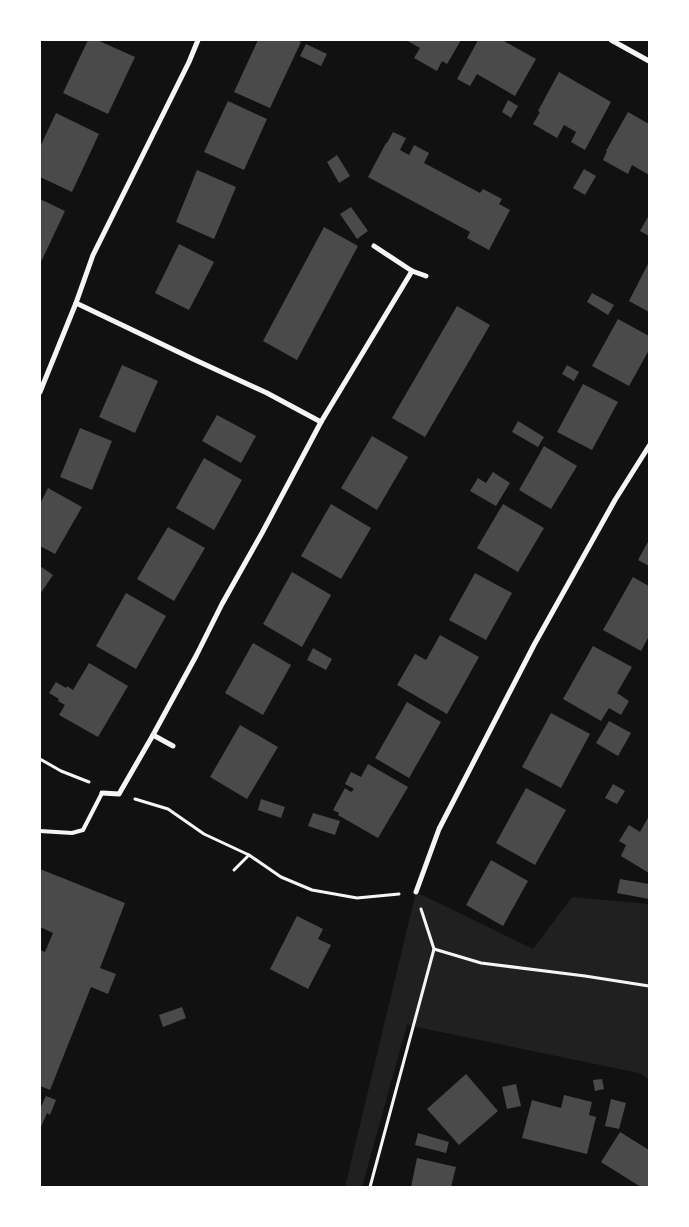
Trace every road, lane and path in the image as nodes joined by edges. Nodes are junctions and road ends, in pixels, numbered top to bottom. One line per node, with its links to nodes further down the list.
1 (198, 40): 7 (street)
2 (611, 40): 3 (street)
3 (649, 61)
4 (374, 246): 5 (street)
5 (412, 271): 6 (street); 9 (street)
6 (426, 276)
7 (76, 303): 8 (street); 9 (street)
8 (40, 392)
9 (321, 422): 11 (street)
10 (649, 446): 19 (street)
11 (153, 735): 12 (street); 15 (street)
12 (173, 746)
13 (40, 759): 15 (path)
14 (102, 793): 15 (street); 16 (lane)
15 (119, 794): 17 (path)
16 (40, 831)
17 (249, 854): 18 (path); 19 (path)
18 (234, 870)
19 (416, 892): 20 (path)
20 (434, 949): 21 (path); 22 (path)
21 (649, 986)
22 (370, 1187)

